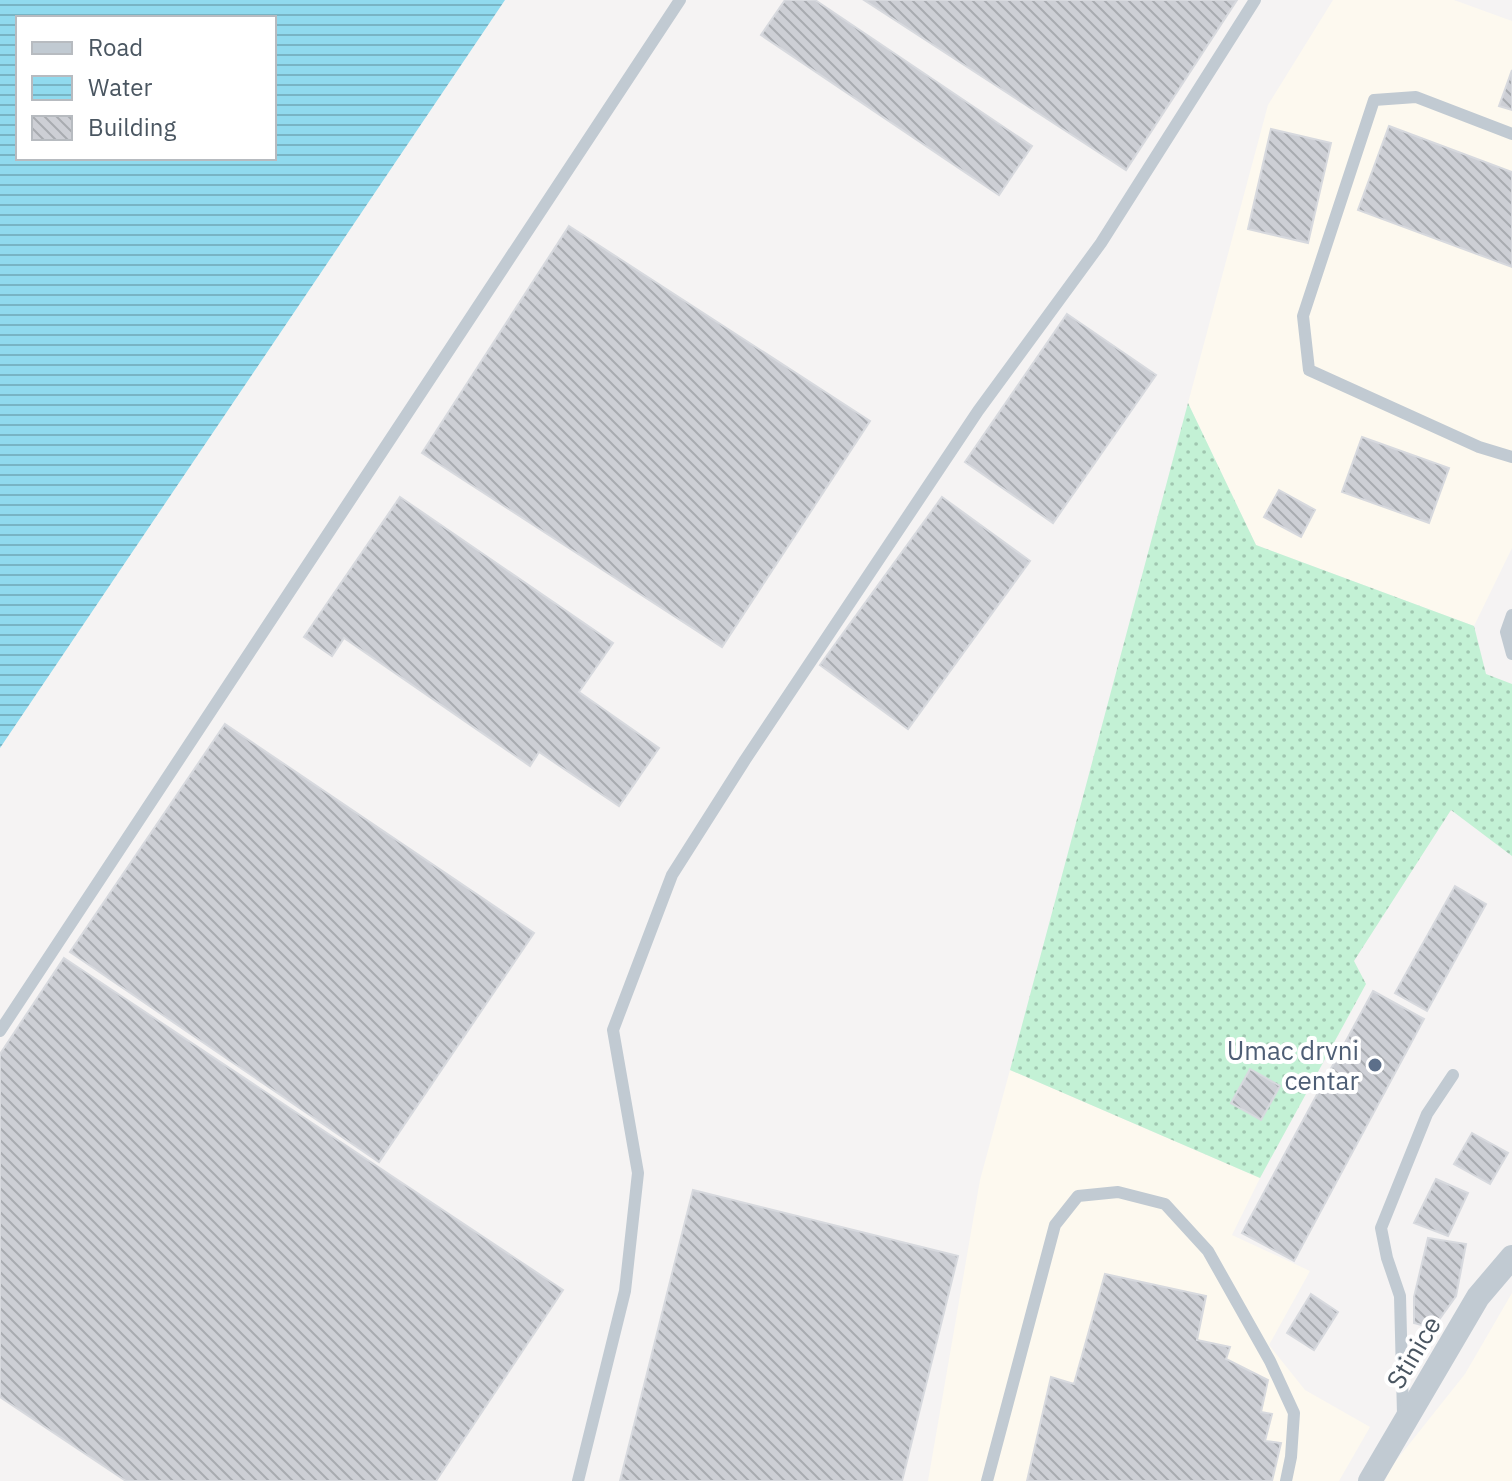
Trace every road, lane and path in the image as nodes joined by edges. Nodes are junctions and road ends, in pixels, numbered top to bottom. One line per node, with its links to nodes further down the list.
1 (680, 0): 7 (lane)
2 (1255, 0): 11 (lane)
3 (1512, 134): 4 (lane)
4 (1512, 457)
5 (1512, 615): 6 (lane)
6 (1512, 654)
7 (0, 1031)
8 (1453, 1075): 10 (lane)
9 (1512, 1257): 10 (street, Stinice)
10 (1404, 1421): 14 (street, Stinice)
11 (578, 1481)
12 (987, 1481): 13 (lane)
13 (1286, 1481)
14 (1370, 1481)

